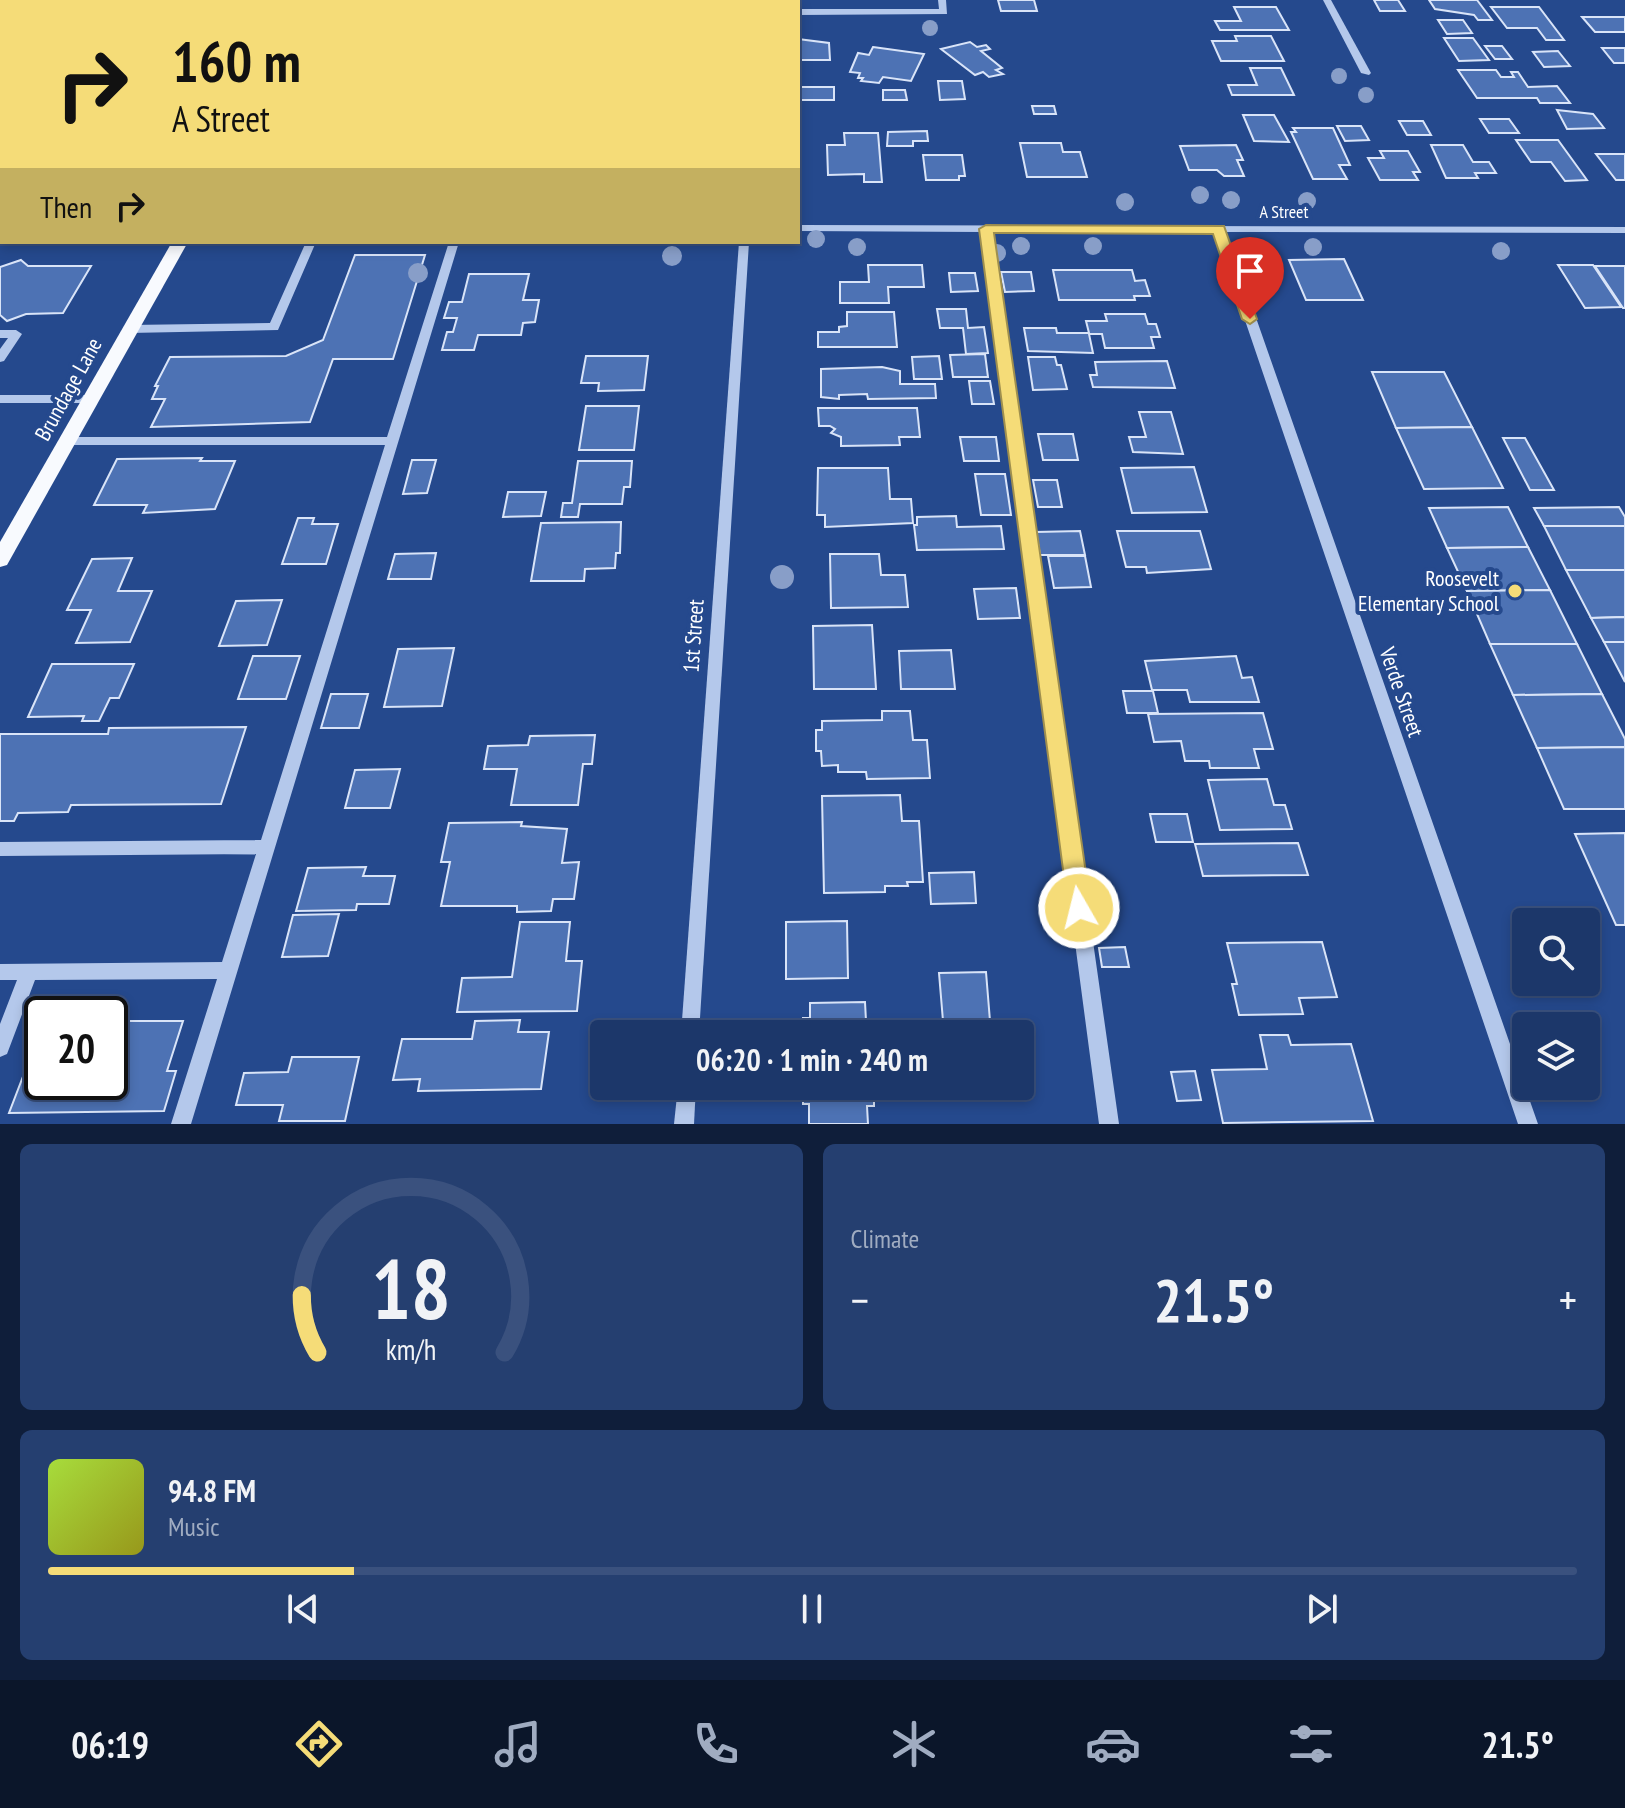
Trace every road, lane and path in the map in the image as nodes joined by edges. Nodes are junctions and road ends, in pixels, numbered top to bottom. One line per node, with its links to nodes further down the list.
1 (942, 0): 3 (street)
2 (1327, 0): 4 (street)
3 (800, 12)
4 (1366, 73)
5 (800, 228): 6 (street, A Street)
6 (986, 229): 7 (street, A Street); 31 (street)
7 (1219, 229): 8 (street, A Street); 32 (street, Verde Street)
8 (1625, 230)
9 (179, 244): 13 (main road, Brundage Lane)
10 (310, 244): 13 (street)
11 (453, 244): 19 (street)
12 (744, 244): 26 (street, 1st Street)
13 (129, 329): 17 (main road, Brundage Lane)
14 (0, 334): 15 (street)
15 (0, 358)
16 (0, 399): 17 (street)
17 (90, 399): 18 (main road, Brundage Lane)
18 (67, 441): 19 (street); 20 (main road, Brundage Lane)
19 (393, 441): 21 (street)
20 (0, 560)
21 (266, 847): 22 (street); 23 (street)
22 (0, 849)
23 (229, 970): 24 (street); 29 (street)
24 (30, 971): 25 (street); 27 (street)
25 (0, 972)
26 (691, 1020)
27 (0, 1048)
28 (686, 1100): 30 (street)
29 (181, 1124)
30 (684, 1124)
31 (1109, 1124)
32 (1528, 1124)

